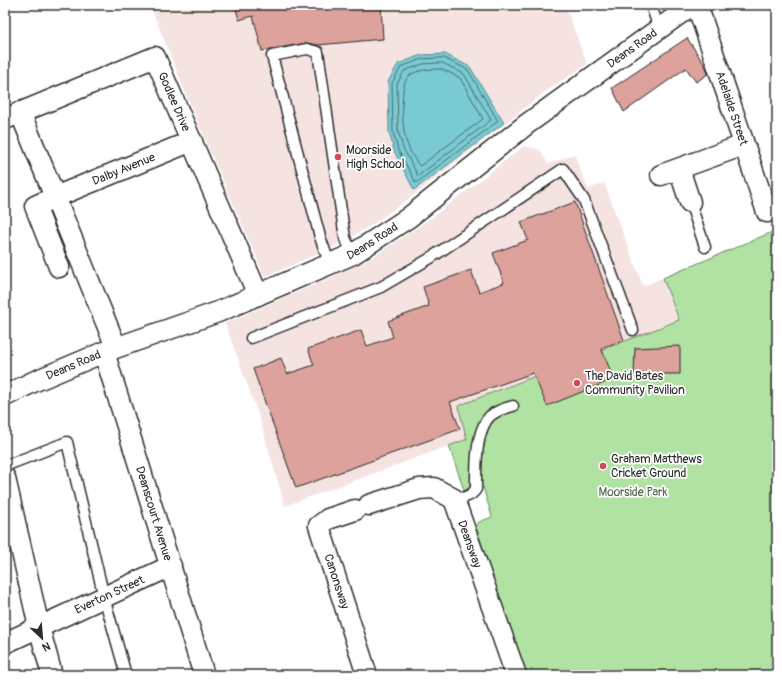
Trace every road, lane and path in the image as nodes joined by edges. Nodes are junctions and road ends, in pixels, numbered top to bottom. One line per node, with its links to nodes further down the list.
1 (652, 5): 3 (lane)
2 (690, 8): 3 (street, Deans Road); 6 (street, Adelaide Street)
3 (660, 29): 12 (street, Deans Road)
4 (12, 115): 5 (street, Godlee Drive); 7 (street, Deanscourt Avenue)
5 (192, 141): 7 (street, Dalby Avenue); 14 (street, Godlee Drive)
6 (744, 145): 8 (street); 9 (street, Adelaide Street)
7 (55, 197): 10 (street, Deanscourt Avenue); 10 (street, Dalby Avenue)
8 (690, 202): 11 (lane)
9 (767, 212)
10 (74, 243): 17 (street, Deanscourt Avenue)
11 (705, 247)
12 (360, 250): 13 (street, Deans Road); 13 (lane)
13 (330, 265): 14 (street, Deans Road)
14 (258, 295): 17 (street, Deans Road)
15 (632, 330): 16 (lane)
16 (251, 338)
17 (110, 350): 18 (street, Deans Road); 23 (street, Deanscourt Avenue)
18 (5, 396)
19 (512, 406): 22 (lane)
20 (5, 466): 24 (lane)
21 (5, 478): 25 (street)
22 (454, 499): 30 (street, Canonsway); 31 (street, Deansway)
23 (171, 566): 24 (street, Everton Street); 29 (street, Deanscourt Avenue)
24 (104, 597): 25 (street, Everton Street); 28 (lane)
25 (39, 627): 26 (street, Everton Street); 27 (street)
26 (5, 643)
27 (52, 675)
28 (126, 675)
29 (204, 675)
30 (367, 675)
31 (516, 675)

